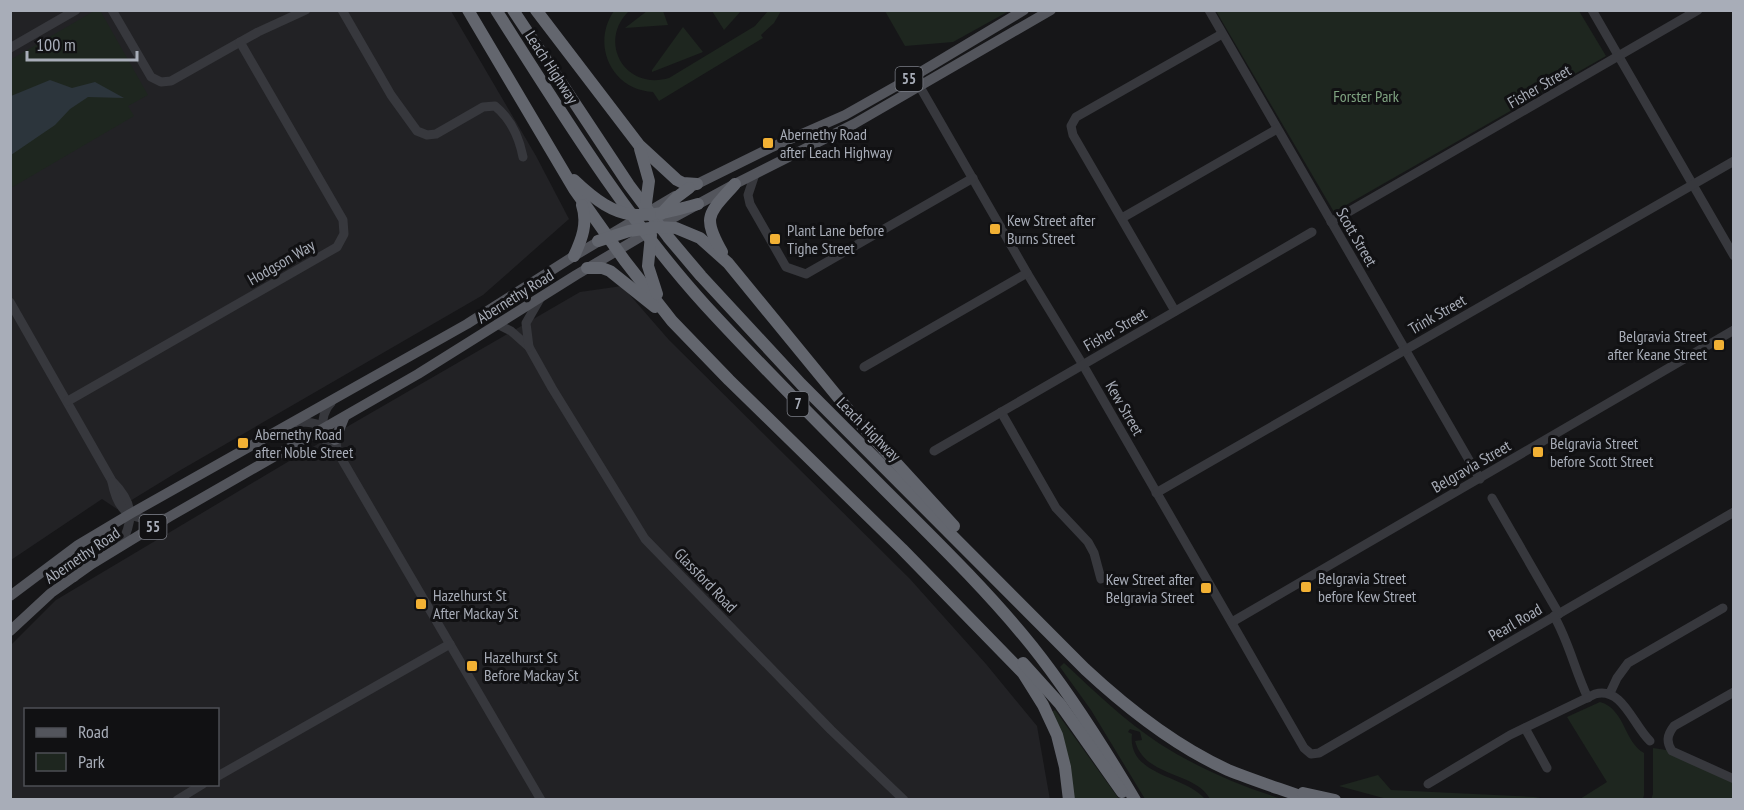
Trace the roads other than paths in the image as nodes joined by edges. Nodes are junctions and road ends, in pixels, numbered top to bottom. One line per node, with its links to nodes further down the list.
1 (76, 10): 16 (street)
2 (112, 10): 15 (street)
3 (306, 10): 15 (street)
4 (342, 10): 21 (street)
5 (468, 10): 22 (highway, 7)
6 (496, 10): 98 (highway, Leach Highway / 7)
7 (513, 10): 70 (highway, Leach Highway / 7)
8 (536, 10): 20 (highway)
9 (1024, 10): 18 (main road, 55)
10 (1051, 10): 18 (main road, 55)
11 (1209, 10): 14 (street, Scott Street)
12 (1592, 10): 17 (street)
13 (1698, 10): 17 (street, Fisher Street)
14 (1222, 34): 19 (street, Scott Street); 33 (street)
15 (240, 42): 56 (street, Hodgson Way)
16 (10, 48)
17 (1619, 57): 27 (street); 34 (street, Fisher Street)
18 (917, 81): 24 (main road, 55); 25 (street, Kew Street); 28 (main road, 55)
19 (1277, 129): 33 (street); 34 (street, Scott Street)
20 (639, 145): 28 (highway); 31 (highway)
21 (523, 158)
22 (556, 159): 29 (highway, 7); 31 (highway, 7)
23 (1734, 161): 27 (street, Trink Street)
24 (755, 174): 25 (street); 26 (main road, 55)
25 (973, 178): 44 (street, Kew Street)
26 (735, 184): 30 (main road, 55); 42 (highway, 7)
27 (1693, 185): 41 (street); 52 (street, Trink Street)
28 (693, 186): 32 (highway)
29 (574, 189): 38 (highway, 7); 40 (highway, 7)
30 (698, 204): 32 (highway, 7)
31 (642, 215): 32 (highway, 7); 36 (highway)
32 (664, 215): 35 (highway, 7); 35 (highway); 42 (highway, 7)
33 (1122, 218): 47 (street)
34 (1331, 222): 52 (street, Scott Street)
35 (655, 228): 36 (highway, 7); 48 (highway)
36 (634, 231): 38 (highway, 7); 39 (highway)
37 (1312, 232): 47 (street, Fisher Street)
38 (605, 238): 39 (highway); 40 (main road, Abernethy Road / 55)
39 (616, 251): 43 (main road, Abernethy Road / 55); 48 (highway)
40 (574, 255): 55 (main road, Abernethy Road / 55)
41 (1734, 256)
42 (728, 263): 70 (highway, 7)
43 (587, 268): 45 (main road, Abernethy Road / 55); 48 (highway)
44 (1027, 273): 53 (street, Kew Street); 54 (street)
45 (541, 297): 49 (main road, Abernethy Road / 55); 51 (street)
46 (10, 302): 56 (street)
47 (1175, 311): 53 (street, Fisher Street)
48 (672, 321): 74 (highway)
49 (496, 324): 51 (street, Glassford Road); 58 (main road, Abernethy Road / 55)
50 (1731, 333): 63 (street, Belgravia Street)
51 (529, 347): 95 (street, Glassford Road)
52 (1406, 349): 63 (street, Scott Street); 64 (street, Trink Street)
53 (1083, 365): 57 (street, Fisher Street); 64 (street, Kew Street)
54 (864, 367)
55 (341, 394): 59 (main road, Abernethy Road / 55); 60 (street)
56 (68, 401): 67 (street)
57 (1001, 412): 62 (street, Fisher Street); 73 (street)
58 (344, 417): 60 (main road, Abernethy Road / 55); 61 (main road)
59 (287, 424): 60 (street); 67 (main road, Abernethy Road / 55)
60 (324, 429): 61 (street); 68 (main road, Abernethy Road / 55)
61 (336, 446): 80 (street)
62 (934, 451)
63 (1480, 479): 78 (street, Belgravia Street)
64 (1156, 493): 78 (street, Kew Street)
65 (1492, 498): 77 (street)
66 (1734, 512): 77 (street, Pearl Road)
67 (130, 514): 68 (street); 69 (street); 71 (main road, Abernethy Road / 55)
68 (166, 518): 69 (main road, Abernethy Road / 55)
69 (119, 548): 72 (main road, Abernethy Road / 55)
70 (983, 566): 92 (highway, Leach Highway / 7)
71 (38, 575): 72 (main road); 75 (main road, Abernethy Road / 55)
72 (74, 577): 79 (main road, Abernethy Road / 55)
73 (1101, 579)
74 (933, 580): 96 (highway); 97 (highway)
75 (10, 596)
76 (1723, 608): 82 (street)
77 (1557, 615): 83 (street); 86 (street, Pearl Road)
78 (1232, 622): 86 (street, Kew Street)
79 (10, 631)
80 (450, 644): 88 (street); 94 (street)
81 (1734, 692): 89 (street)
82 (1610, 693): 83 (street); 85 (street)
83 (1588, 698): 84 (street)
84 (1525, 728): 87 (street); 90 (street)
85 (1650, 741)
86 (1311, 754)
87 (1547, 768)
88 (219, 775)
89 (1734, 779)
90 (1428, 784)
91 (200, 786): 93 (street)
92 (1278, 788): 99 (highway); 100 (highway)
93 (177, 800)
94 (541, 800)
95 (904, 800)
96 (1069, 800)
97 (1129, 800)
98 (1135, 800)
99 (1311, 800)
100 (1335, 800)

